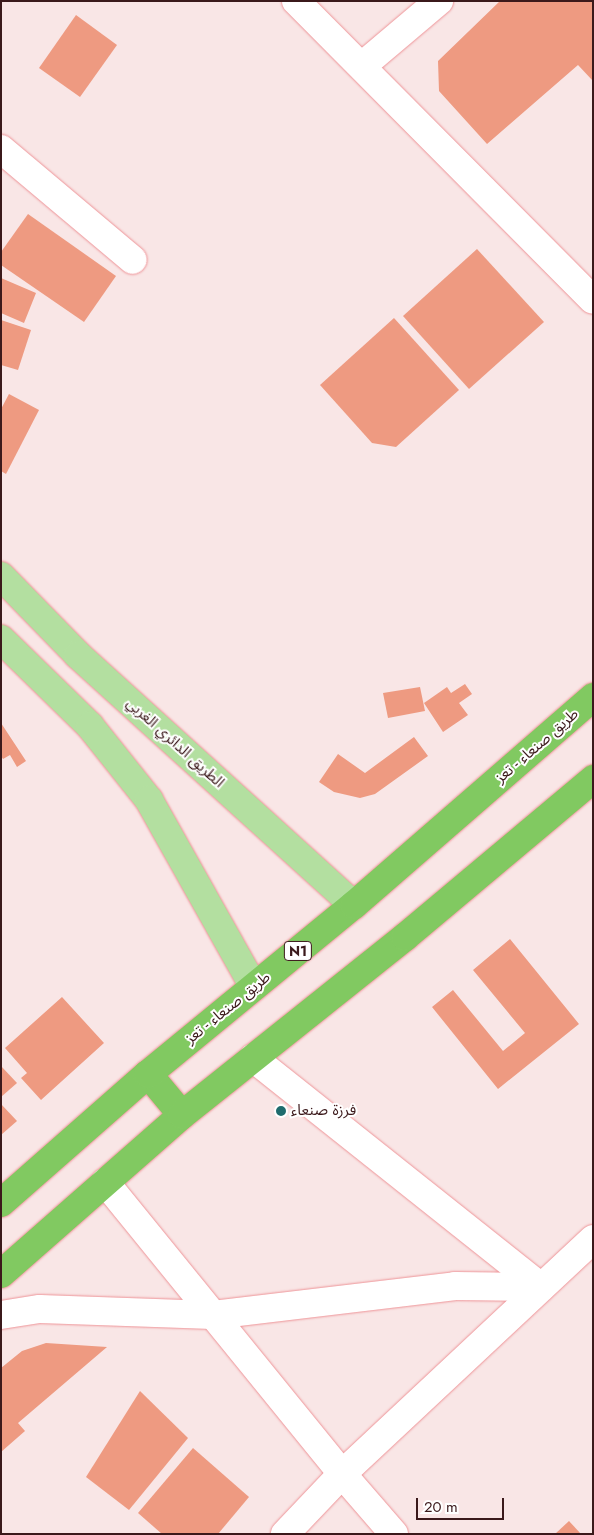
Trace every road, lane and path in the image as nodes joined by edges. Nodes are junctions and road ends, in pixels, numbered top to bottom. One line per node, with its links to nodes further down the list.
1 (296, 1): 3 (street)
2 (439, 1): 3 (street)
3 (362, 66): 6 (street)
4 (1, 149): 5 (street)
5 (133, 260)
6 (593, 300)
7 (1, 576): 11 (main road, الطريق الدائري الغربي)
8 (1, 638): 12 (main road)
9 (593, 697): 11 (highway, طريق صنعاء - تعز / N1)
10 (593, 780): 13 (highway)
11 (354, 904): 12 (highway, طريق صنعاء - تعز / N1)
12 (254, 987): 14 (highway, طريق صنعاء - تعز / N1)
13 (253, 1058): 15 (highway); 20 (street)
14 (148, 1074): 15 (highway); 17 (highway, طريق صنعاء - تعز / N1)
15 (182, 1116): 16 (highway)
16 (104, 1182): 19 (highway); 22 (street)
17 (1, 1204)
18 (593, 1239): 20 (street)
19 (1, 1274)
20 (541, 1287): 22 (street); 23 (street)
21 (1, 1314): 22 (street)
22 (213, 1315): 23 (street)
23 (342, 1474): 24 (street); 25 (street)
24 (285, 1534)
25 (394, 1534)

